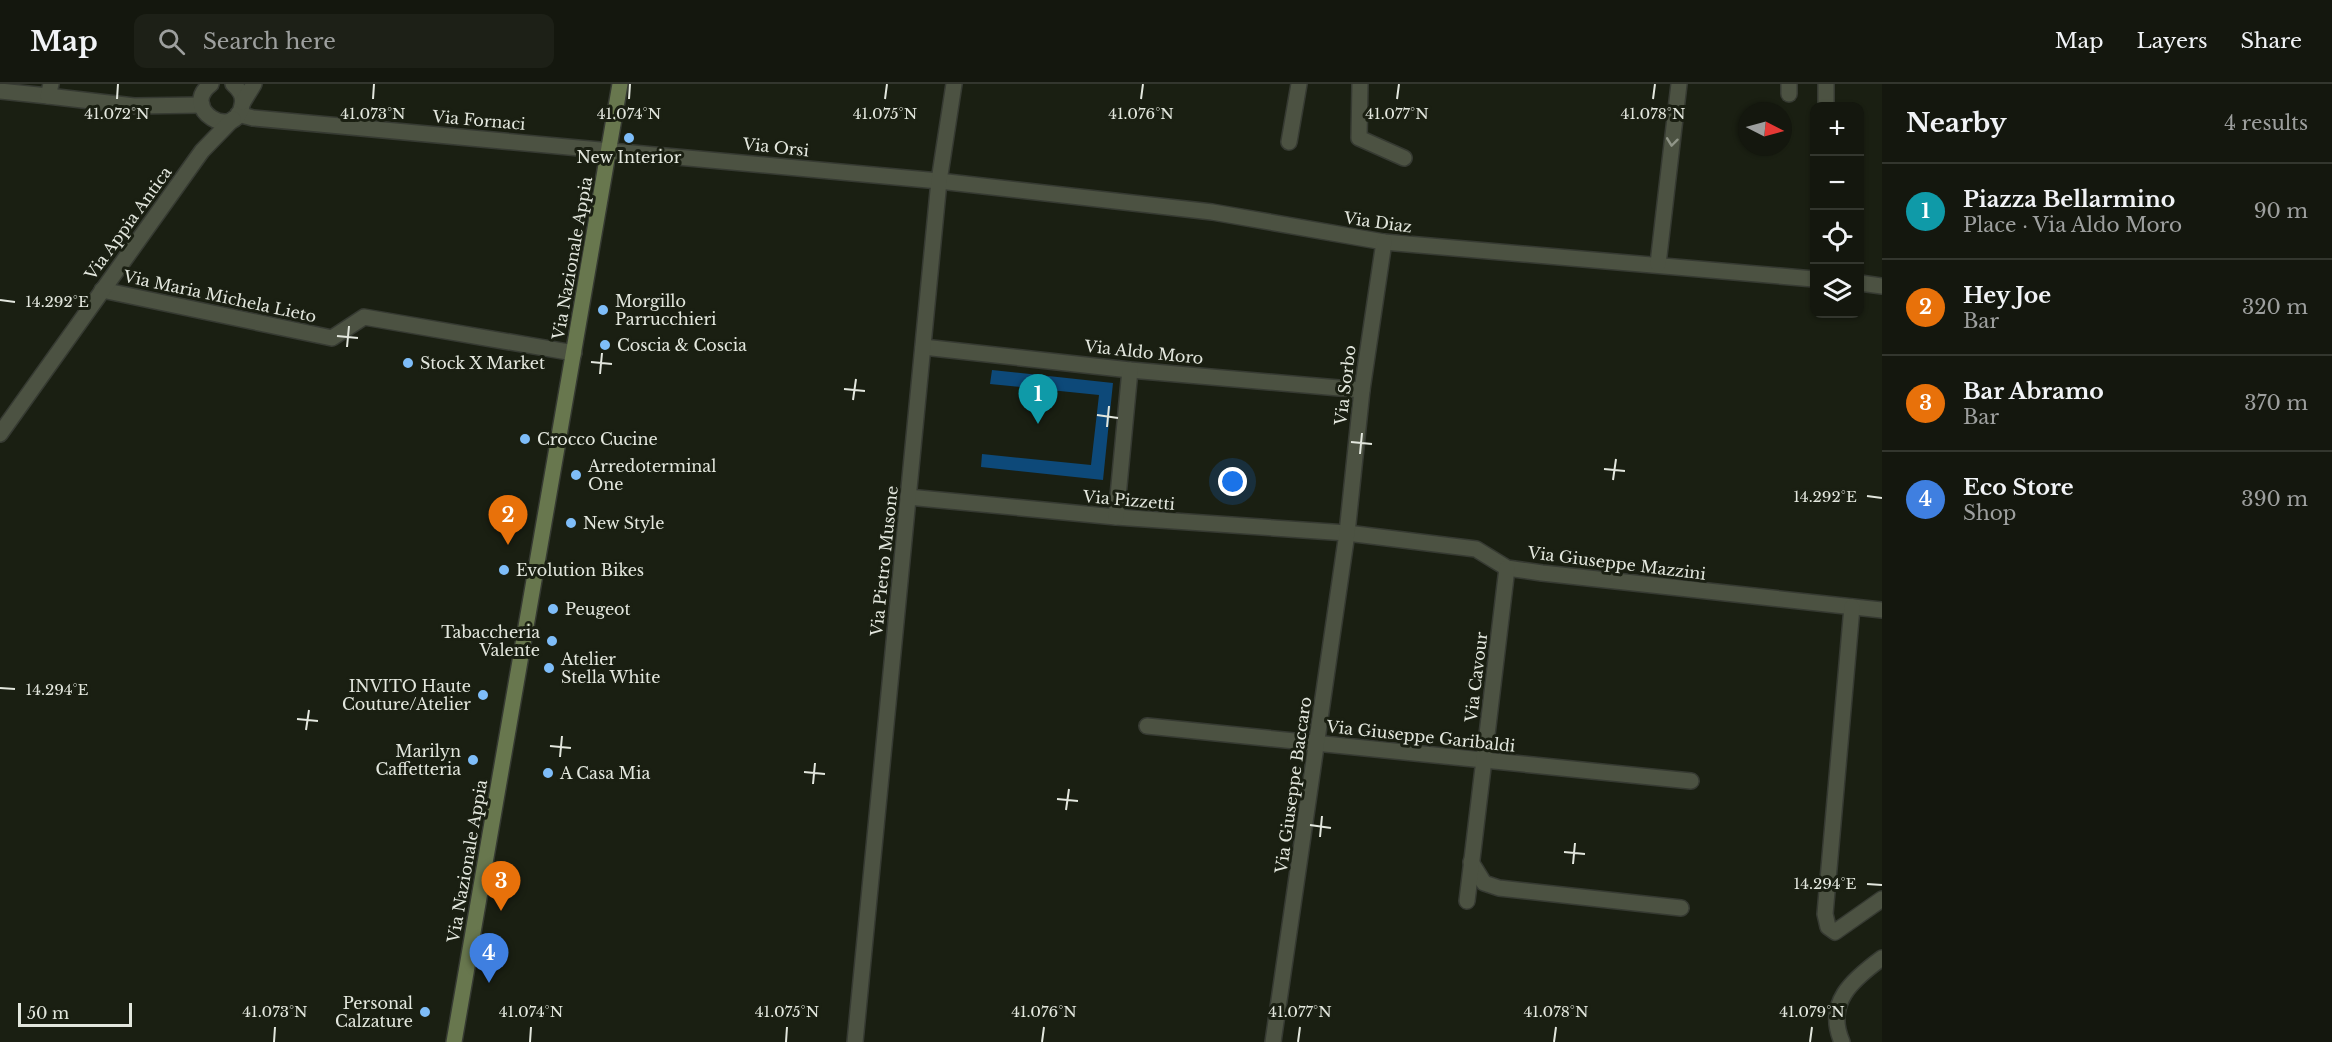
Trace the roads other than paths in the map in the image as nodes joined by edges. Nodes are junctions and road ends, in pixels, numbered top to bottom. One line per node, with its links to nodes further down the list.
1 (211, 84): 13 (street)
2 (234, 84): 14 (street)
3 (254, 84): 14 (street, Via Appia Antica)
4 (620, 84): 17 (main road, Via Nazionale Appia)
5 (954, 84): 20 (street, Via Pietro Musone)
6 (1299, 84): 16 (street)
7 (1360, 84): 19 (street)
8 (1679, 84): 22 (street, one-way to 22)
9 (1826, 84): 12 (street)
10 (50, 90): 11 (street); 13 (street)
11 (0, 91)
12 (1826, 102)
13 (202, 105): 15 (street)
14 (238, 112): 15 (street); 17 (street, Via Fornaci); 18 (street, Via Appia Antica)
15 (214, 120): 18 (street, Via Appia Antica)
16 (1289, 142)
17 (609, 149): 20 (street, Via Orsi); 28 (main road, Via Nazionale Appia)
18 (202, 151): 26 (street, Via Appia Antica)
19 (1404, 158)
20 (939, 181): 21 (street, Via Diaz); 27 (street, Via Pietro Musone)
21 (1384, 242): 22 (street, Via Diaz); 30 (street, Via Sorbo)
22 (1658, 264): 23 (street, Via Diaz)
23 (1810, 279)
24 (1864, 284): 25 (street)
25 (1882, 286)
26 (102, 290): 28 (street, Via Maria Michela Lieto); 31 (street, Via Appia Antica)
27 (924, 347): 29 (street, Via Aldo Moro); 32 (street, Via Pietro Musone)
28 (574, 353): 47 (main road, Via Nazionale Appia)
29 (1130, 370): 30 (street, Via Aldo Moro); 33 (street)
30 (1362, 390): 34 (street, Via Sorbo)
31 (0, 434)
32 (908, 497): 33 (street, Via Pizzetti); 48 (street, Via Pietro Musone)
33 (1116, 517): 34 (street, Via Pizzetti)
34 (1347, 533): 35 (street, Via Giuseppe Mazzini); 39 (street, Via Giuseppe Baccaro)
35 (1507, 568): 36 (street, Via Giuseppe Mazzini); 40 (street, Via Cavour)
36 (1852, 607): 37 (street, Via Giuseppe Mazzini); 43 (street)
37 (1882, 610)
38 (1147, 726): 39 (street, Via Giuseppe Garibaldi)
39 (1318, 744): 40 (street, Via Giuseppe Garibaldi); 49 (street, Via Giuseppe Baccaro)
40 (1484, 760): 41 (street, Via Giuseppe Garibaldi); 42 (street, Via Cavour)
41 (1691, 782)
42 (1472, 862): 44 (street, Via Cavour); 45 (street)
43 (1882, 899)
44 (1467, 901)
45 (1681, 908)
46 (1882, 958): 50 (street)
47 (454, 1042)
48 (855, 1042)
49 (1274, 1042)
50 (1842, 1042)

